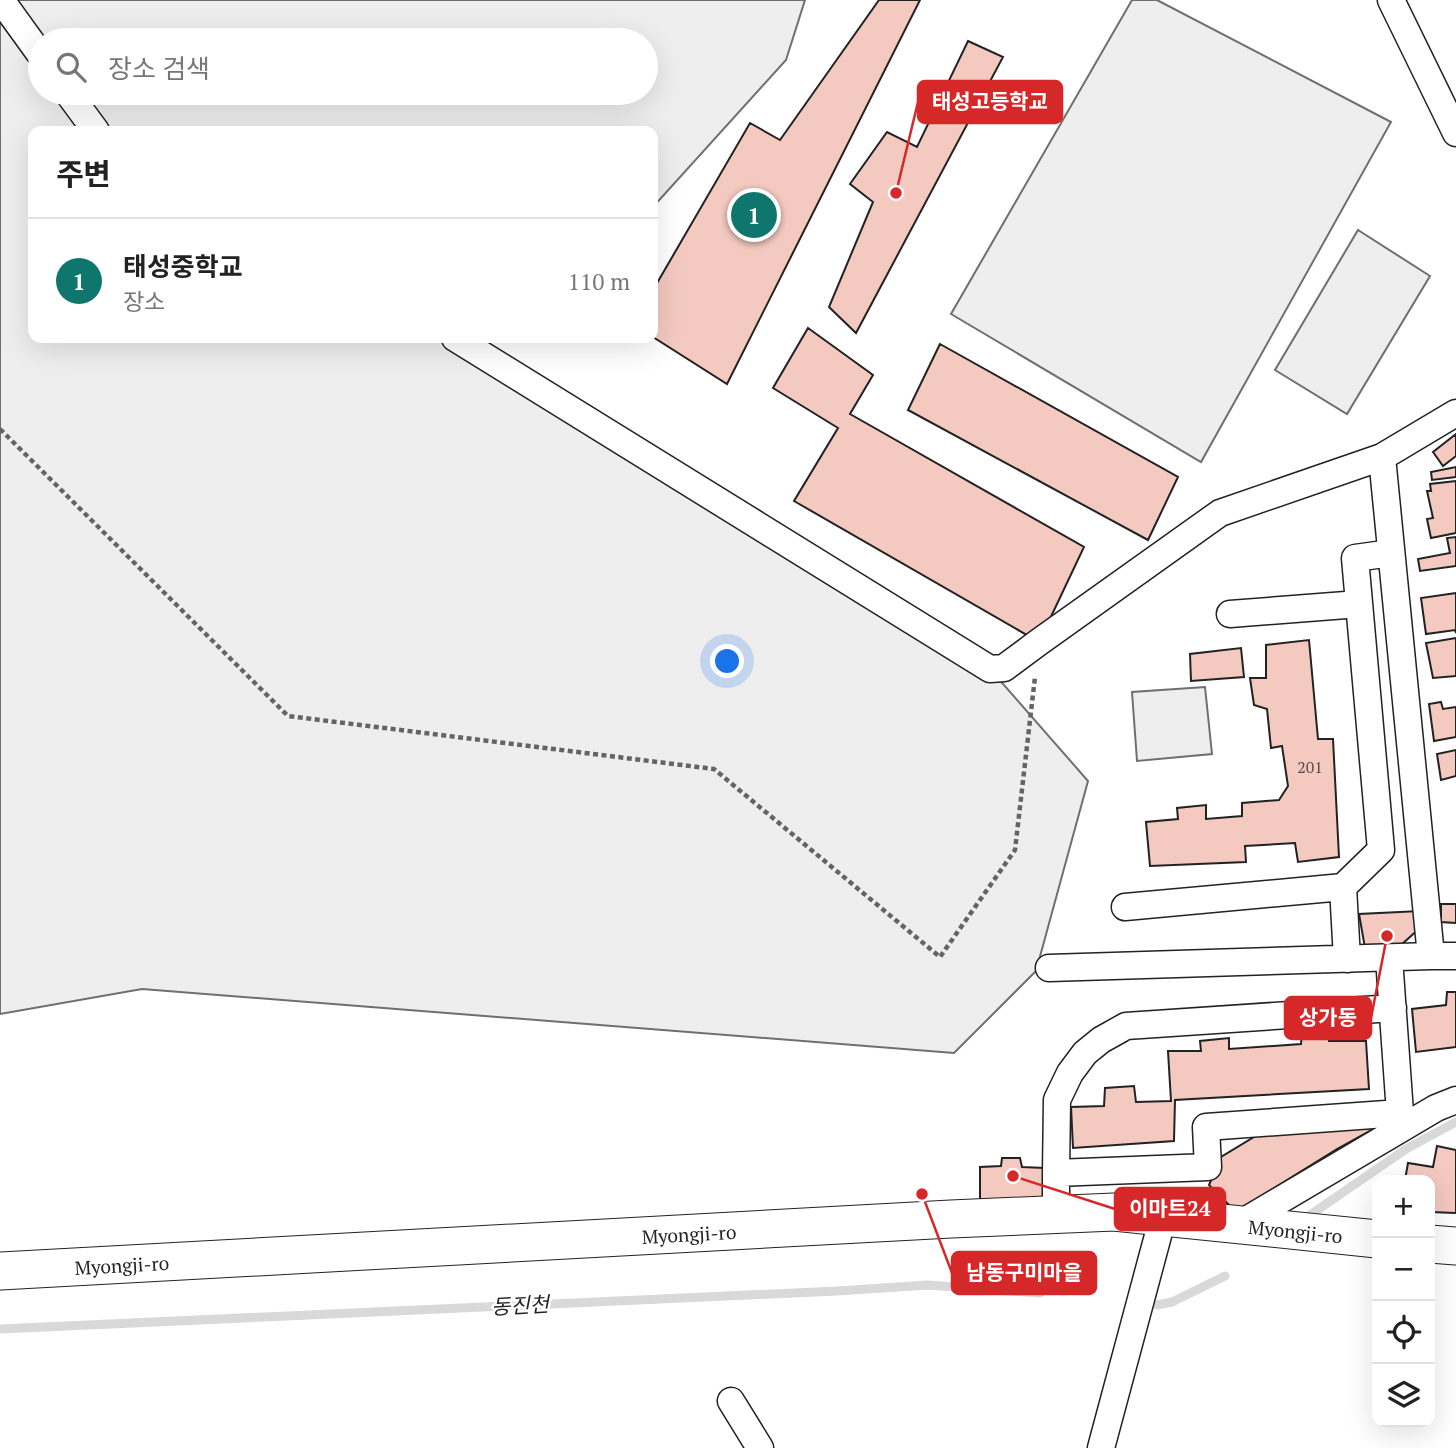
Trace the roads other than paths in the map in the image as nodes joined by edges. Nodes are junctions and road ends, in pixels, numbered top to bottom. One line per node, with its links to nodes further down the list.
1 (1, 0): 3 (street)
2 (1391, 0): 6 (street)
3 (28, 37)
4 (77, 105): 5 (street)
5 (92, 126)
6 (1456, 134)
7 (463, 343): 9 (street)
8 (1456, 413): 9 (street)
9 (1382, 457): 10 (street)
10 (1391, 552): 11 (street); 15 (street)
11 (1359, 604): 12 (street); 13 (street)
12 (1230, 614)
13 (1343, 887): 14 (street); 17 (street)
14 (1125, 907)
15 (1444, 956): 16 (street)
16 (1390, 958): 17 (street); 19 (street)
17 (1347, 959): 18 (street)
18 (1049, 968)
19 (1393, 1008): 21 (street); 21 (street)
20 (1456, 1100): 24 (street)
21 (1056, 1173): 22 (street)
22 (1056, 1215): 23 (main road, Myongji-ro); 28 (main road, Myongji-ro)
23 (1163, 1217): 24 (main road, Myongji-ro); 31 (street)
24 (1238, 1225): 25 (main road, Myongji-ro)
25 (1372, 1238)
26 (1435, 1245): 27 (main road)
27 (1456, 1247)
28 (0, 1270)
29 (731, 1401): 30 (street)
30 (760, 1448)
31 (1101, 1448)

